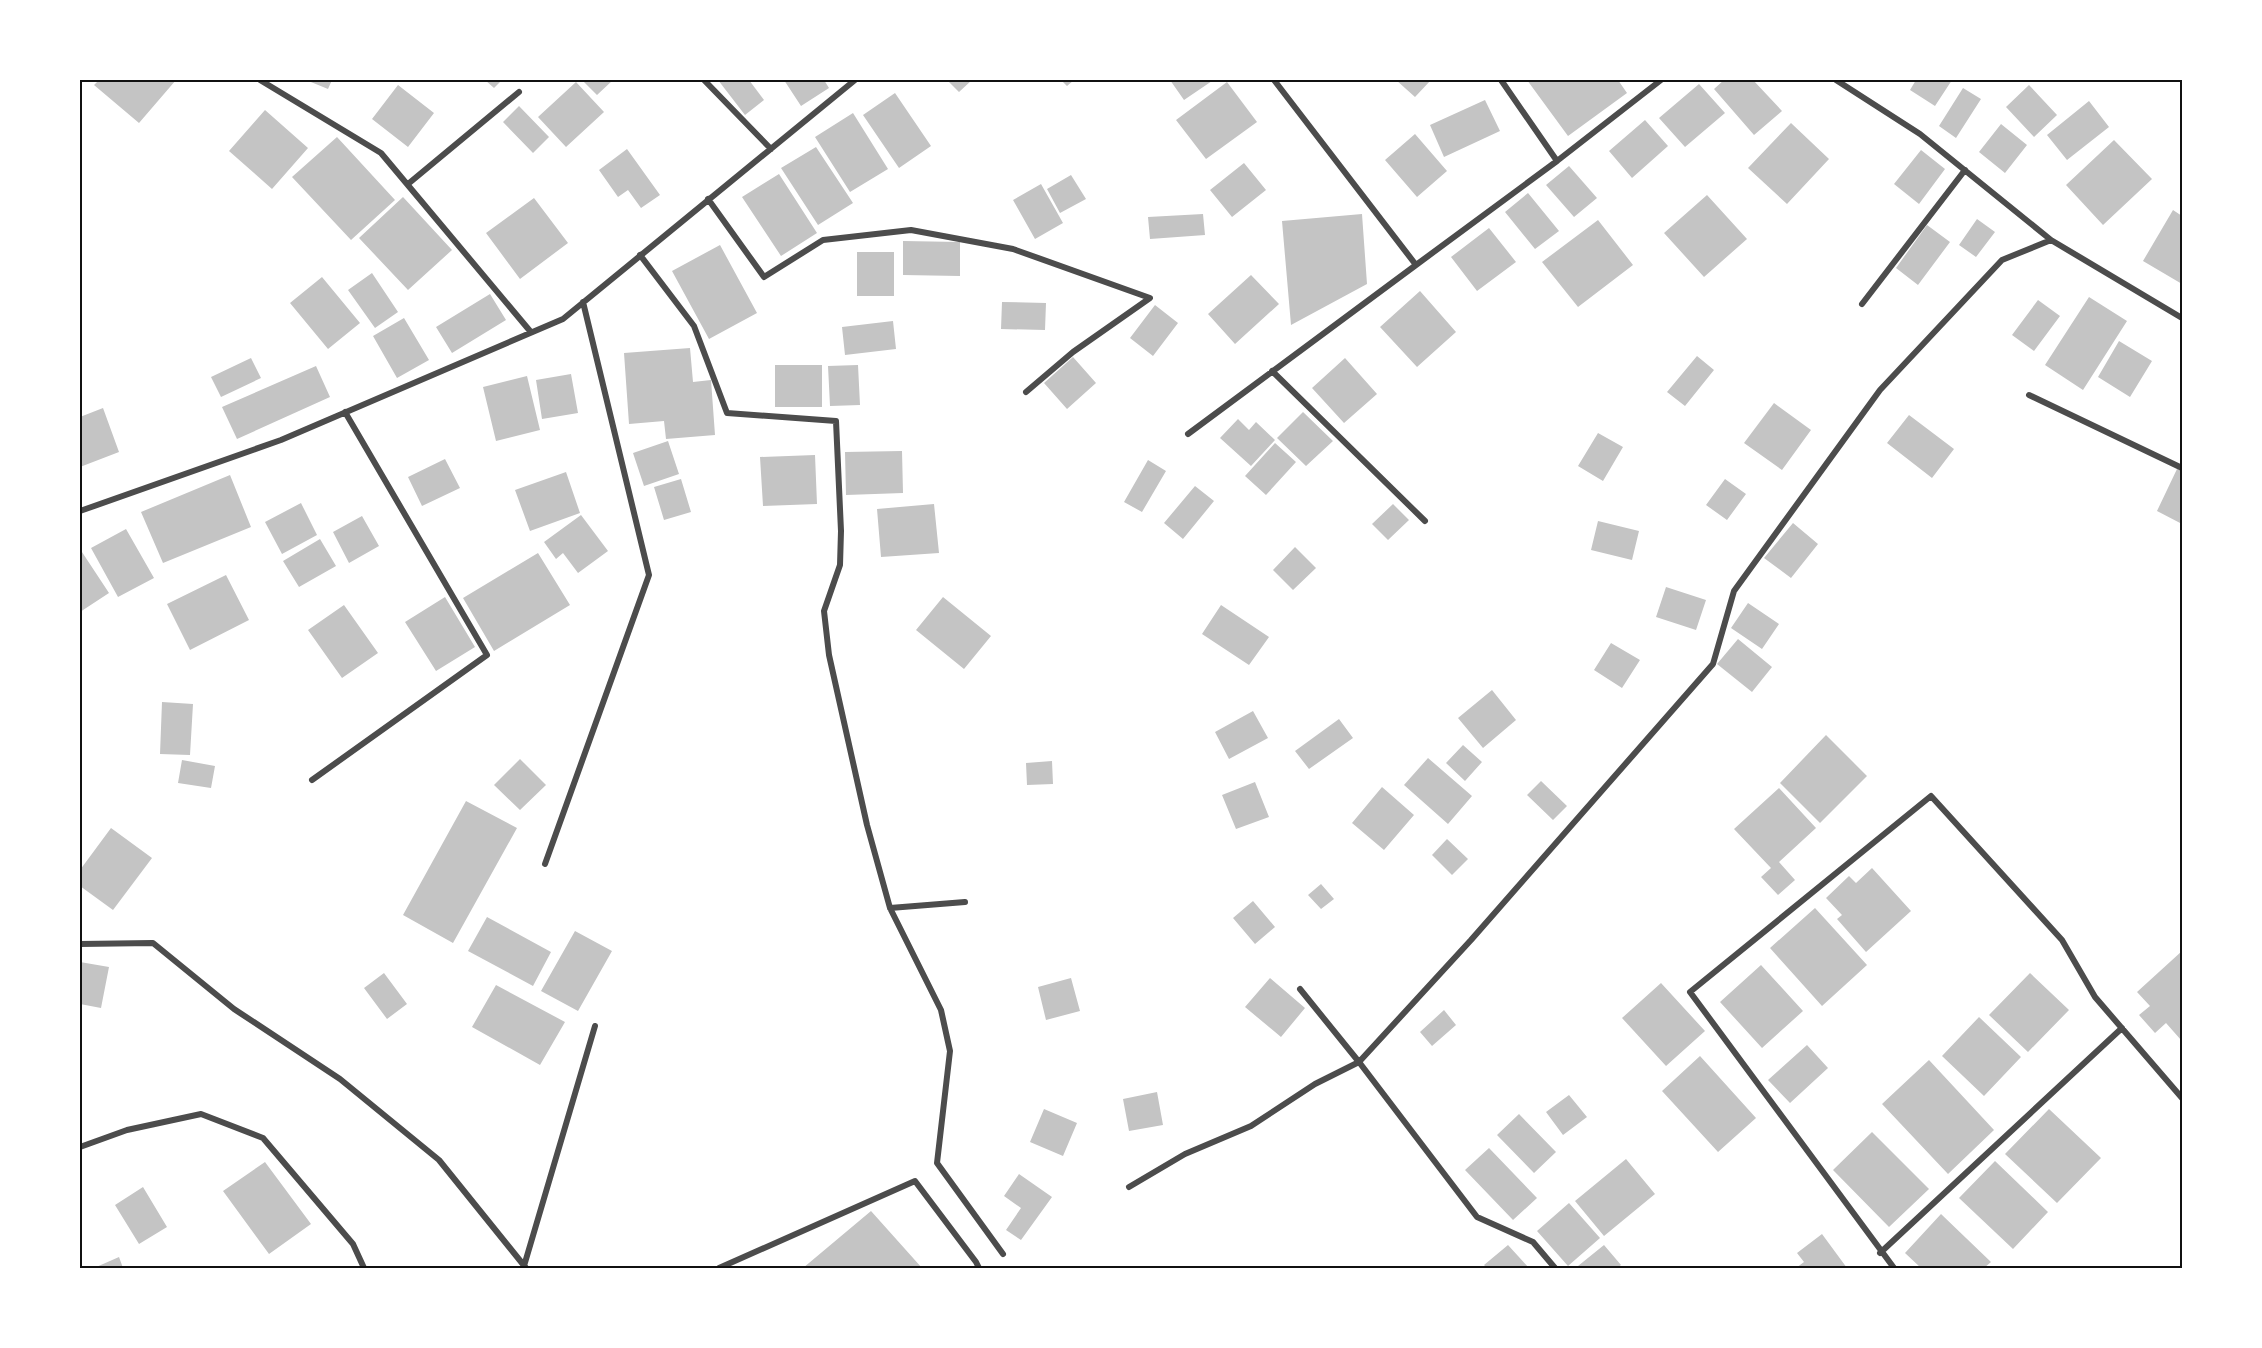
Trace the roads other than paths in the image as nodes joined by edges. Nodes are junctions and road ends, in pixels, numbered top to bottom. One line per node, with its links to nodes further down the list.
1 (260, 80): 12 (street)
2 (704, 80): 9 (street)
3 (855, 80): 9 (street)
4 (1274, 80): 16 (street)
5 (1501, 80): 10 (street)
6 (1661, 80): 10 (street)
7 (1836, 80): 11 (street)
8 (519, 92): 12 (street)
9 (771, 149): 13 (street)
10 (1557, 161): 16 (street)
11 (1965, 170): 14 (street); 18 (street)
12 (408, 184): 20 (street)
13 (708, 199): 15 (street); 22 (street)
14 (2051, 240): 19 (street); 37 (street)
15 (640, 255): 17 (street); 32 (street)
16 (1416, 265): 21 (street)
17 (583, 302): 20 (street); 30 (street)
18 (1862, 304)
19 (2182, 318)
20 (530, 331): 24 (street)
21 (1272, 371): 25 (street); 28 (street)
22 (1026, 392)
23 (2029, 395): 26 (street)
24 (345, 412): 27 (street); 29 (street)
25 (1188, 434)
26 (2182, 468)
27 (80, 511)
28 (1425, 521)
29 (312, 780)
30 (545, 864)
31 (965, 902): 32 (street)
32 (890, 908): 42 (street)
33 (80, 944): 43 (street)
34 (1300, 989): 37 (street)
35 (595, 1026): 43 (street)
36 (2122, 1028): 38 (street); 41 (street); 41 (street)
37 (1359, 1062): 40 (street); 47 (street)
38 (2182, 1098)
39 (80, 1147): 44 (street)
40 (1128, 1187)
41 (1880, 1253): 48 (street)
42 (1003, 1254)
43 (525, 1267)
44 (364, 1269)
45 (719, 1269): 46 (street)
46 (978, 1269)
47 (1555, 1269)
48 (1893, 1269)

